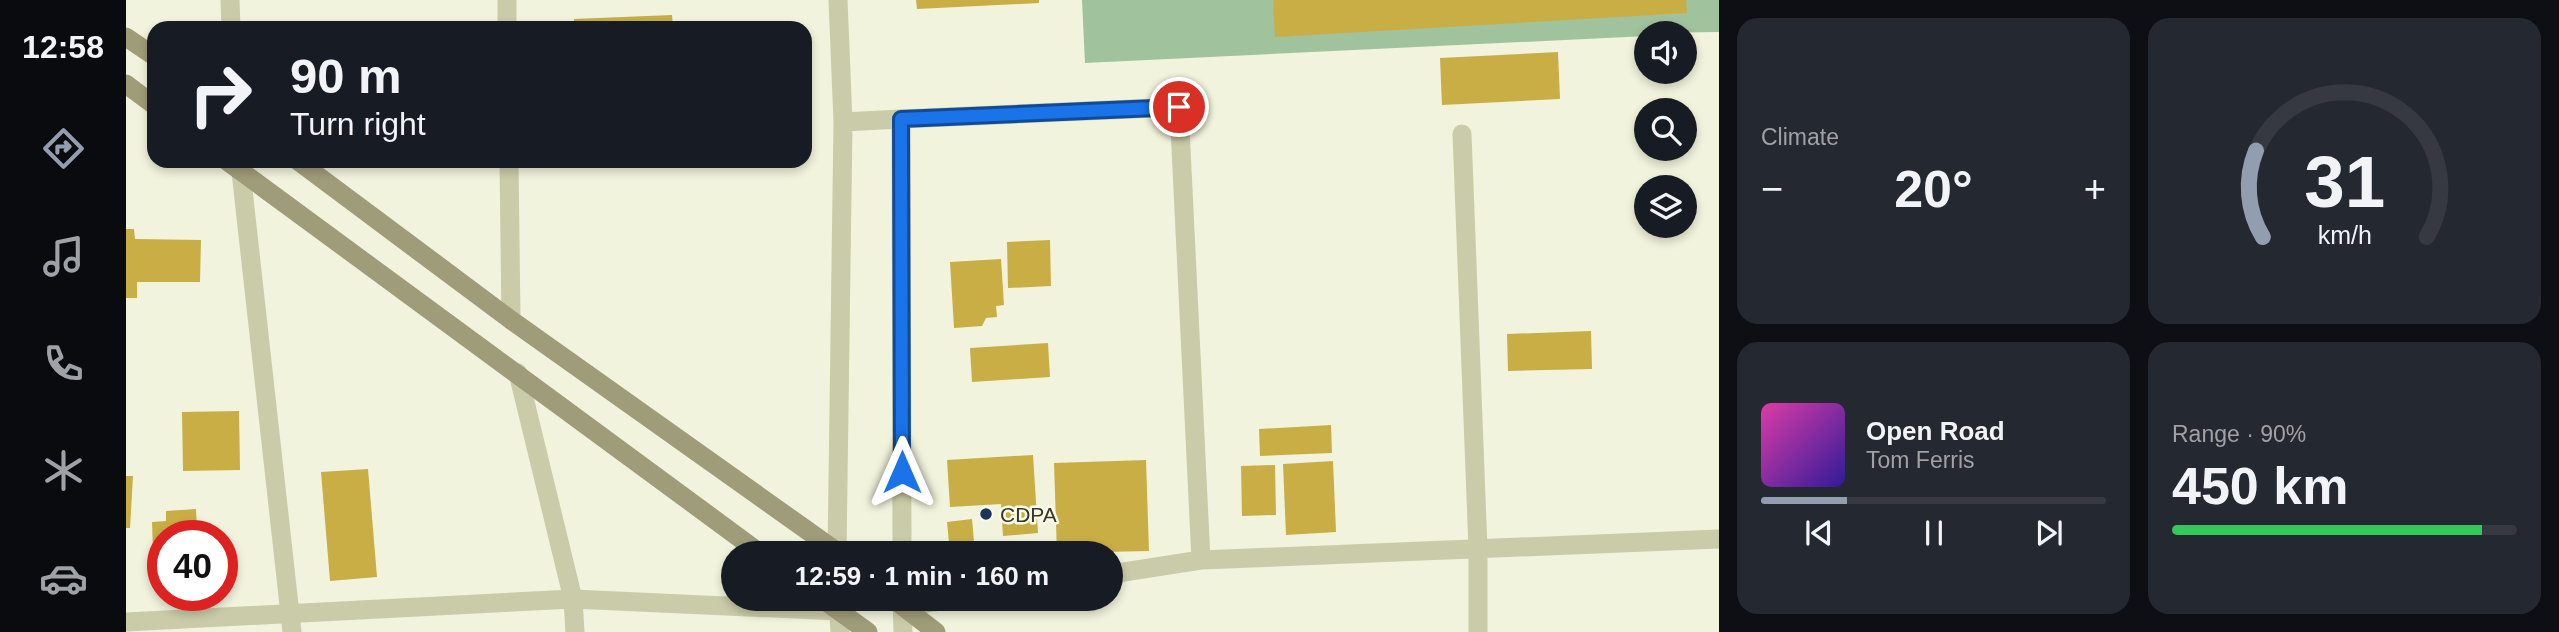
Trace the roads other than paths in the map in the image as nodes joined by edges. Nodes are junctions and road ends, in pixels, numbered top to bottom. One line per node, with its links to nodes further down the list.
1 (230, 0): 4 (street)
2 (506, 0): 5 (street)
3 (838, 0): 11 (street)
4 (231, 21)
5 (507, 21)
6 (126, 37): 7 (main road)
7 (147, 51)
8 (126, 84): 9 (main road)
9 (147, 100)
10 (901, 119): 11 (street); 23 (street); 25 (street)
11 (843, 122): 22 (street)
12 (1462, 134): 24 (street)
13 (234, 168): 34 (street)
14 (237, 168): 18 (main road)
15 (307, 168): 17 (main road)
16 (509, 168): 17 (street)
17 (511, 320): 21 (main road)
18 (518, 373): 20 (main road); 27 (street)
19 (1719, 539): 24 (street)
20 (744, 541)
21 (822, 541)
22 (838, 541)
23 (902, 541)
24 (1478, 549): 25 (street); 40 (street)
25 (1201, 560): 26 (street)
26 (1123, 573)
27 (573, 599): 28 (street); 34 (street); 35 (street)
28 (721, 602)
29 (838, 611): 36 (street)
30 (844, 611): 37 (main road)
31 (900, 611): 38 (street)
32 (911, 611): 39 (main road)
33 (126, 622): 34 (street)
34 (292, 623)
35 (575, 632)
36 (840, 632)
37 (867, 632)
38 (903, 632)
39 (936, 632)
40 (1478, 632)

